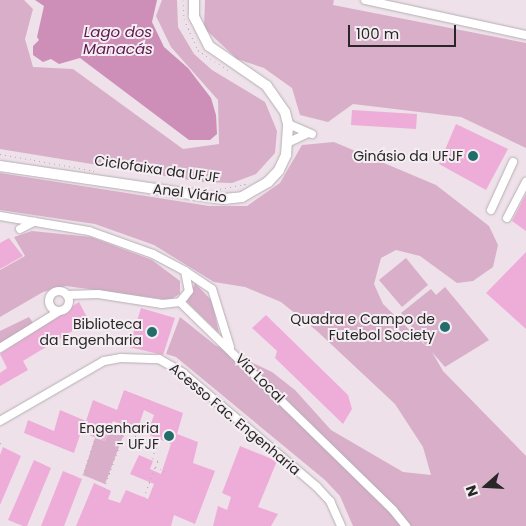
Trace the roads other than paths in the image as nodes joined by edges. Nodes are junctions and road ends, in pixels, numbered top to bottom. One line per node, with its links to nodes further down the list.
1 (194, 0): 4 (main road, Anel Viário)
2 (365, 0): 3 (lane)
3 (526, 35)
4 (288, 124): 5 (main road, Anel Viário); 5 (lane)
5 (289, 142): 7 (main road, Anel Viário)
6 (513, 162): 9 (lane)
7 (0, 166)
8 (526, 182): 11 (lane)
9 (491, 210)
10 (0, 216): 12 (lane, Via Local)
11 (507, 218)
12 (34, 222): 13 (lane); 14 (lane, Via Local)
13 (20, 229)
14 (185, 271): 16 (lane); 19 (lane, Via Local)
15 (67, 295): 16 (lane); 17 (lane); 17 (lane)
16 (180, 302): 19 (lane)
17 (58, 312): 18 (lane)
18 (0, 348)
19 (230, 349): 22 (lane, Via Local)
20 (0, 421): 21 (lane, Acesso Fac. Engenharia)
21 (341, 526)
22 (406, 526)

